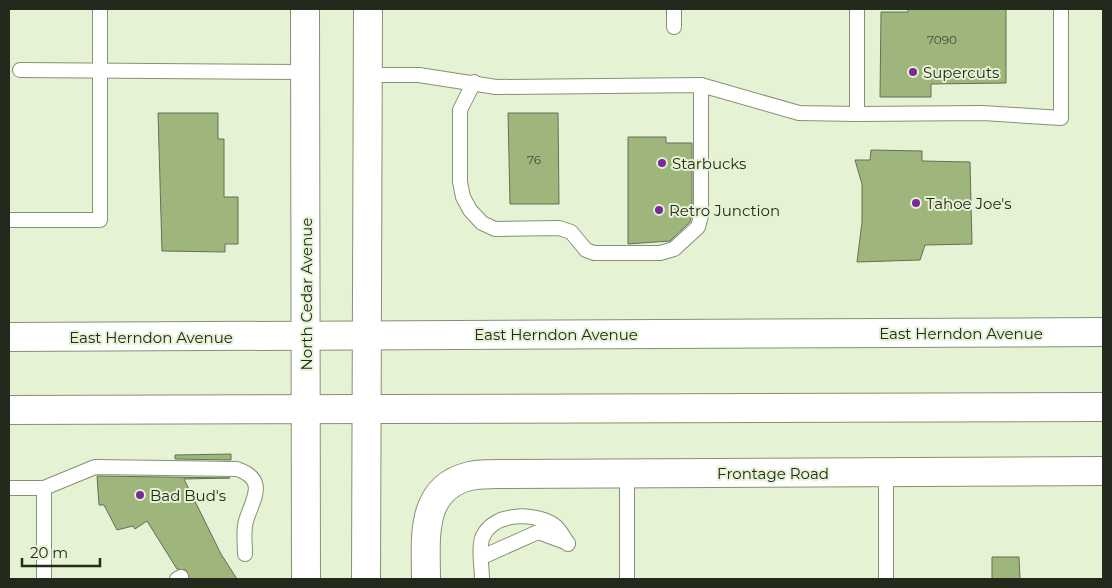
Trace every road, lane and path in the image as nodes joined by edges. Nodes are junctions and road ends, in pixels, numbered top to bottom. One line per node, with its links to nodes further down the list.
1 (100, 9): 9 (lane)
2 (305, 9): 10 (main road, North Cedar Avenue)
3 (368, 9): 11 (main road)
4 (674, 9): 7 (lane)
5 (857, 9): 14 (lane)
6 (1061, 9): 14 (lane)
7 (674, 27)
8 (20, 70): 9 (lane)
9 (100, 70): 10 (lane); 15 (lane)
10 (306, 72): 18 (main road, North Cedar Avenue)
11 (368, 75): 12 (lane); 17 (main road)
12 (474, 82): 13 (lane); 13 (lane)
13 (701, 84): 14 (lane)
14 (857, 114)
15 (9, 220)
16 (1103, 332): 17 (main road, East Herndon Avenue)
17 (365, 334): 18 (main road, East Herndon Avenue); 22 (main road)
18 (305, 335): 19 (main road, East Herndon Avenue); 21 (main road, North Cedar Avenue)
19 (9, 337)
20 (1103, 407): 22 (main road)
21 (305, 409): 22 (main road); 23 (main road); 32 (main road, North Cedar Avenue)
22 (365, 409): 33 (main road)
23 (9, 410)
24 (1103, 471): 26 (main road, Frontage Road)
25 (627, 473): 26 (main road, Frontage Road); 34 (main road, Frontage Road); 36 (lane)
26 (886, 473): 37 (lane)
27 (9, 488): 28 (lane)
28 (44, 488): 29 (lane); 31 (lane)
29 (245, 554)
30 (482, 557): 30 (lane); 35 (lane)
31 (44, 579)
32 (306, 579)
33 (366, 579)
34 (426, 579)
35 (482, 579)
36 (627, 579)
37 (886, 579)

